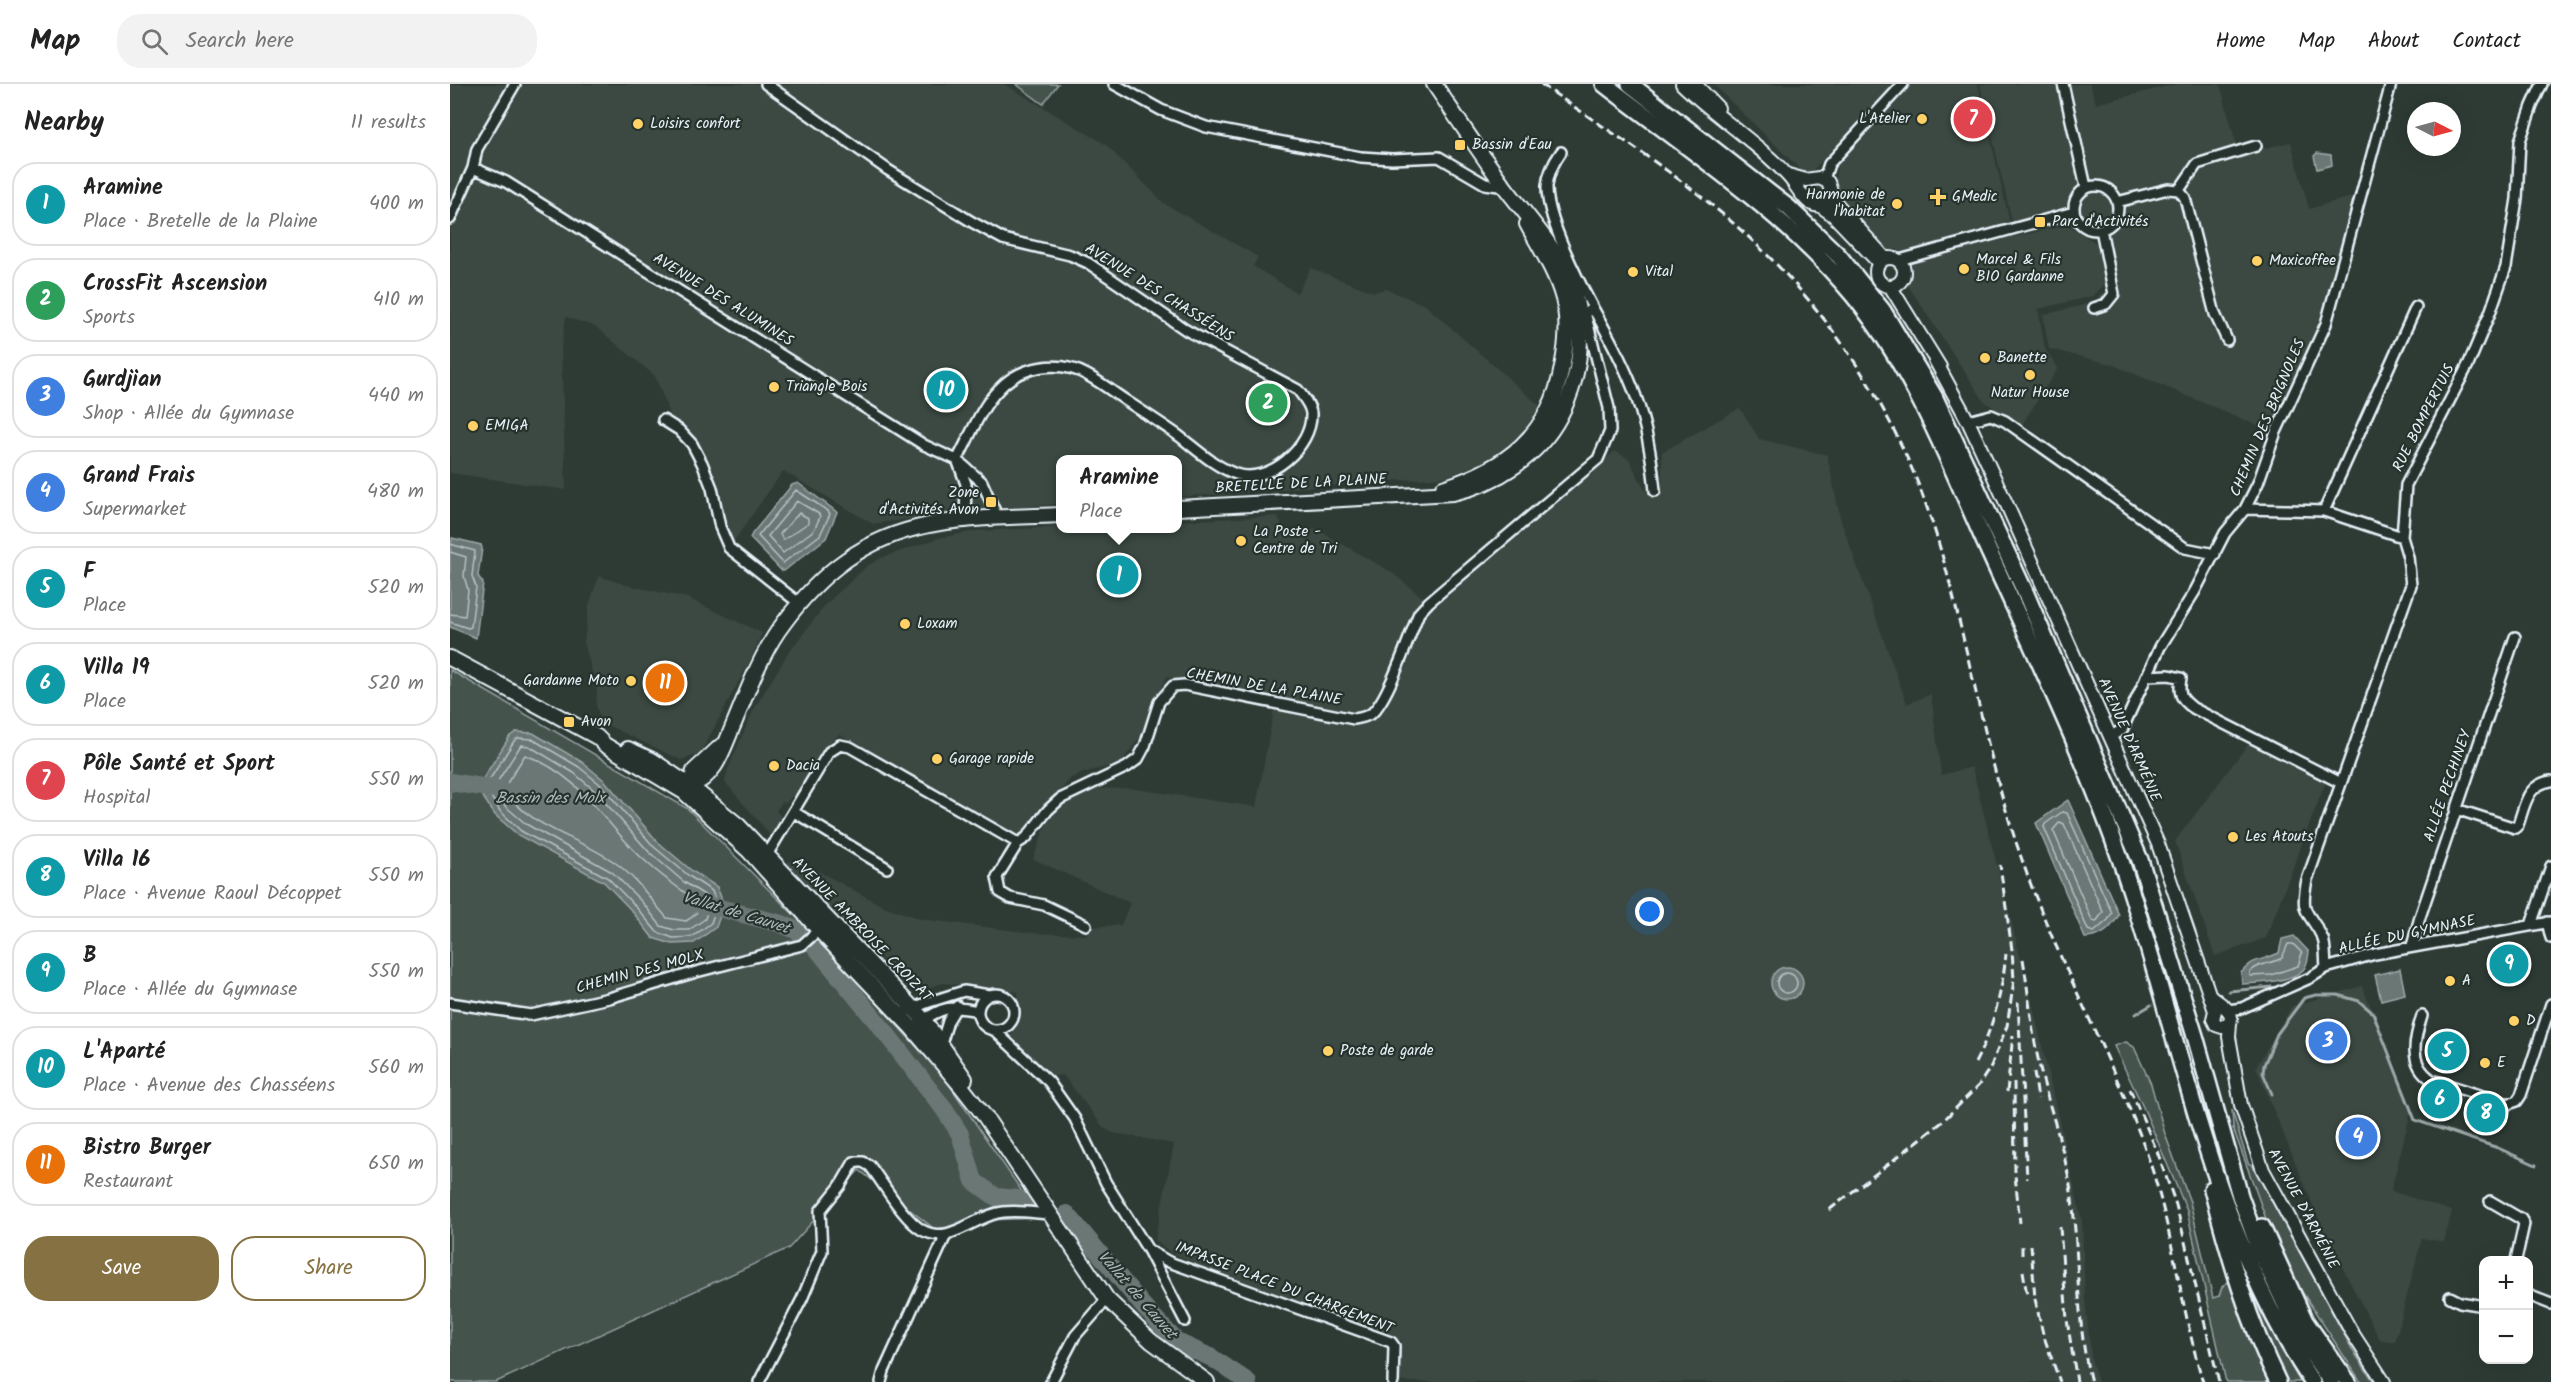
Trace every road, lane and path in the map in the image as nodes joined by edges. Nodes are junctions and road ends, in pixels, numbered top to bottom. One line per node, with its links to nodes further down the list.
1 (515, 84): 16 (street)
2 (766, 84): 39 (street, AVENUE DES CHASSÉENS)
3 (1114, 84): 20 (street)
4 (1434, 84): 20 (main road, BRETELLE DE LA PLAINE)
5 (1604, 84): 83 (highway)
6 (1630, 84): 82 (highway)
7 (1682, 84): 13 (street)
8 (1695, 84): 13 (street)
9 (1903, 84): 18 (street)
10 (2063, 84): 21 (street)
11 (2391, 84): 42 (street, CHEMIN DES BRIGNOLES)
12 (2542, 84): 47 (street, RUE BOMPERTUIS)
13 (1730, 123): 17 (street)
14 (2256, 146): 22 (street)
15 (1561, 152): 35 (street)
16 (473, 168): 28 (street); 39 (street, AVENUE DES ALUMINES)
17 (1787, 175): 19 (street); 24 (street)
18 (1824, 179): 19 (street); 23 (street)
19 (1810, 180): 24 (street)
20 (1506, 187): 35 (main road, BRETELLE DE LA PLAINE)
21 (2086, 187): 25 (street); 27 (street)
22 (2179, 190): 25 (street); 36 (street)
23 (1831, 191): 26 (street); 31 (street)
24 (1804, 196): 26 (street)
25 (2117, 202): 29 (street)
26 (1819, 205): 31 (street)
27 (2074, 212): 29 (street); 30 (street)
28 (450, 219)
29 (2101, 230): 34 (street)
30 (1904, 259)
31 (1882, 260): 32 (street); 32 (street)
32 (1895, 284): 38 (street, AVENUE D'ARMÉNIE)
33 (2416, 307): 43 (street)
34 (2094, 308)
35 (1581, 313): 40 (street); 41 (main road, BRETELLE DE LA PLAINE); 59 (street, CHEMIN DE LA PLAINE)
36 (2228, 340)
37 (663, 420): 49 (street)
38 (1971, 420): 48 (street); 53 (street, AVENUE D'ARMÉNIE)
39 (957, 460): 45 (street, AVENUE DES ALUMINES); 46 (street)
40 (1655, 490)
41 (1182, 508)
42 (2245, 509): 43 (street); 48 (street, CHEMIN DES BRIGNOLES)
43 (2325, 511): 47 (street)
44 (1056, 515): 45 (main road)
45 (998, 518): 46 (main road)
46 (965, 522): 49 (main road)
47 (2402, 537): 55 (street, RUE BOMPERTUIS)
48 (2215, 554): 52 (street, CHEMIN DES BRIGNOLES)
49 (800, 604): 56 (main road)
50 (2515, 637): 57 (street, ALLÉE PECHINEY)
51 (450, 658): 56 (main road, AVENUE AMBROISE CROIZAT)
52 (2146, 676): 53 (street, CHEMIN DES BRIGNOLES); 55 (street)
53 (2111, 736): 78 (street, AVENUE D'ARMÉNIE)
54 (2551, 781): 57 (street)
55 (2342, 783): 69 (street, RUE BOMPERTUIS)
56 (687, 789): 60 (main road, AVENUE AMBROISE CROIZAT)
57 (2456, 809): 68 (street, ALLÉE PECHINEY)
58 (794, 812): 59 (street); 60 (street); 62 (street)
59 (1018, 843): 64 (street)
60 (765, 860): 66 (main road, AVENUE AMBROISE CROIZAT)
61 (2551, 866): 65 (street)
62 (887, 868)
63 (2549, 922): 65 (street, ALLÉE DU GYMNASE); 67 (street)
64 (1086, 925)
65 (2531, 925): 68 (street, ALLÉE DU GYMNASE)
66 (817, 933): 71 (street, CHEMIN DES MOLX); 74 (main road, AVENUE AMBROISE CROIZAT); 76 (main road, AVENUE AMBROISE CROIZAT)
67 (2551, 938)
68 (2412, 946): 69 (street, ALLÉE DU GYMNASE)
69 (2326, 968): 78 (street, ALLÉE DU GYMNASE)
70 (989, 995): 74 (street); 75 (street); 80 (street)
71 (450, 1003)
72 (2551, 1004): 77 (street)
73 (957, 1006): 75 (street); 79 (street); 81 (street)
74 (912, 1008): 76 (street); 79 (main road, AVENUE AMBROISE CROIZAT)
75 (978, 1011): 80 (street)
76 (899, 1014): 79 (main road, AVENUE AMBROISE CROIZAT)
77 (2422, 1016)
78 (2226, 1019): 105 (street, AVENUE D'ARMÉNIE)
79 (918, 1024): 81 (main road, AVENUE AMBROISE CROIZAT); 84 (main road, AVENUE AMBROISE CROIZAT)
80 (994, 1030): 88 (street)
81 (941, 1044): 84 (main road, AVENUE AMBROISE CROIZAT)
82 (2206, 1075): 103 (highway); 104 (highway)
83 (2197, 1115): 101 (highway); 102 (highway)
84 (986, 1118): 86 (main road, AVENUE AMBROISE CROIZAT)
85 (2490, 1201): 89 (street)
86 (1049, 1214): 87 (street); 92 (main road, AVENUE AMBROISE CROIZAT)
87 (946, 1235): 96 (street); 97 (street)
88 (1148, 1250): 95 (street); 100 (street, IMPASSE PLACE DU CHARGEMENT)
89 (2517, 1256)
90 (2450, 1297): 94 (street)
91 (2533, 1297): 93 (street)
92 (1107, 1299): 98 (street); 99 (main road, AVENUE AMBROISE CROIZAT)
93 (2551, 1304)
94 (2479, 1305)
95 (1185, 1321)
96 (759, 1382)
97 (881, 1382)
98 (1051, 1382)
99 (1207, 1382)
100 (1394, 1382)
101 (2278, 1382)
102 (2312, 1382)
103 (2331, 1382)
104 (2348, 1382)
105 (2384, 1382)

